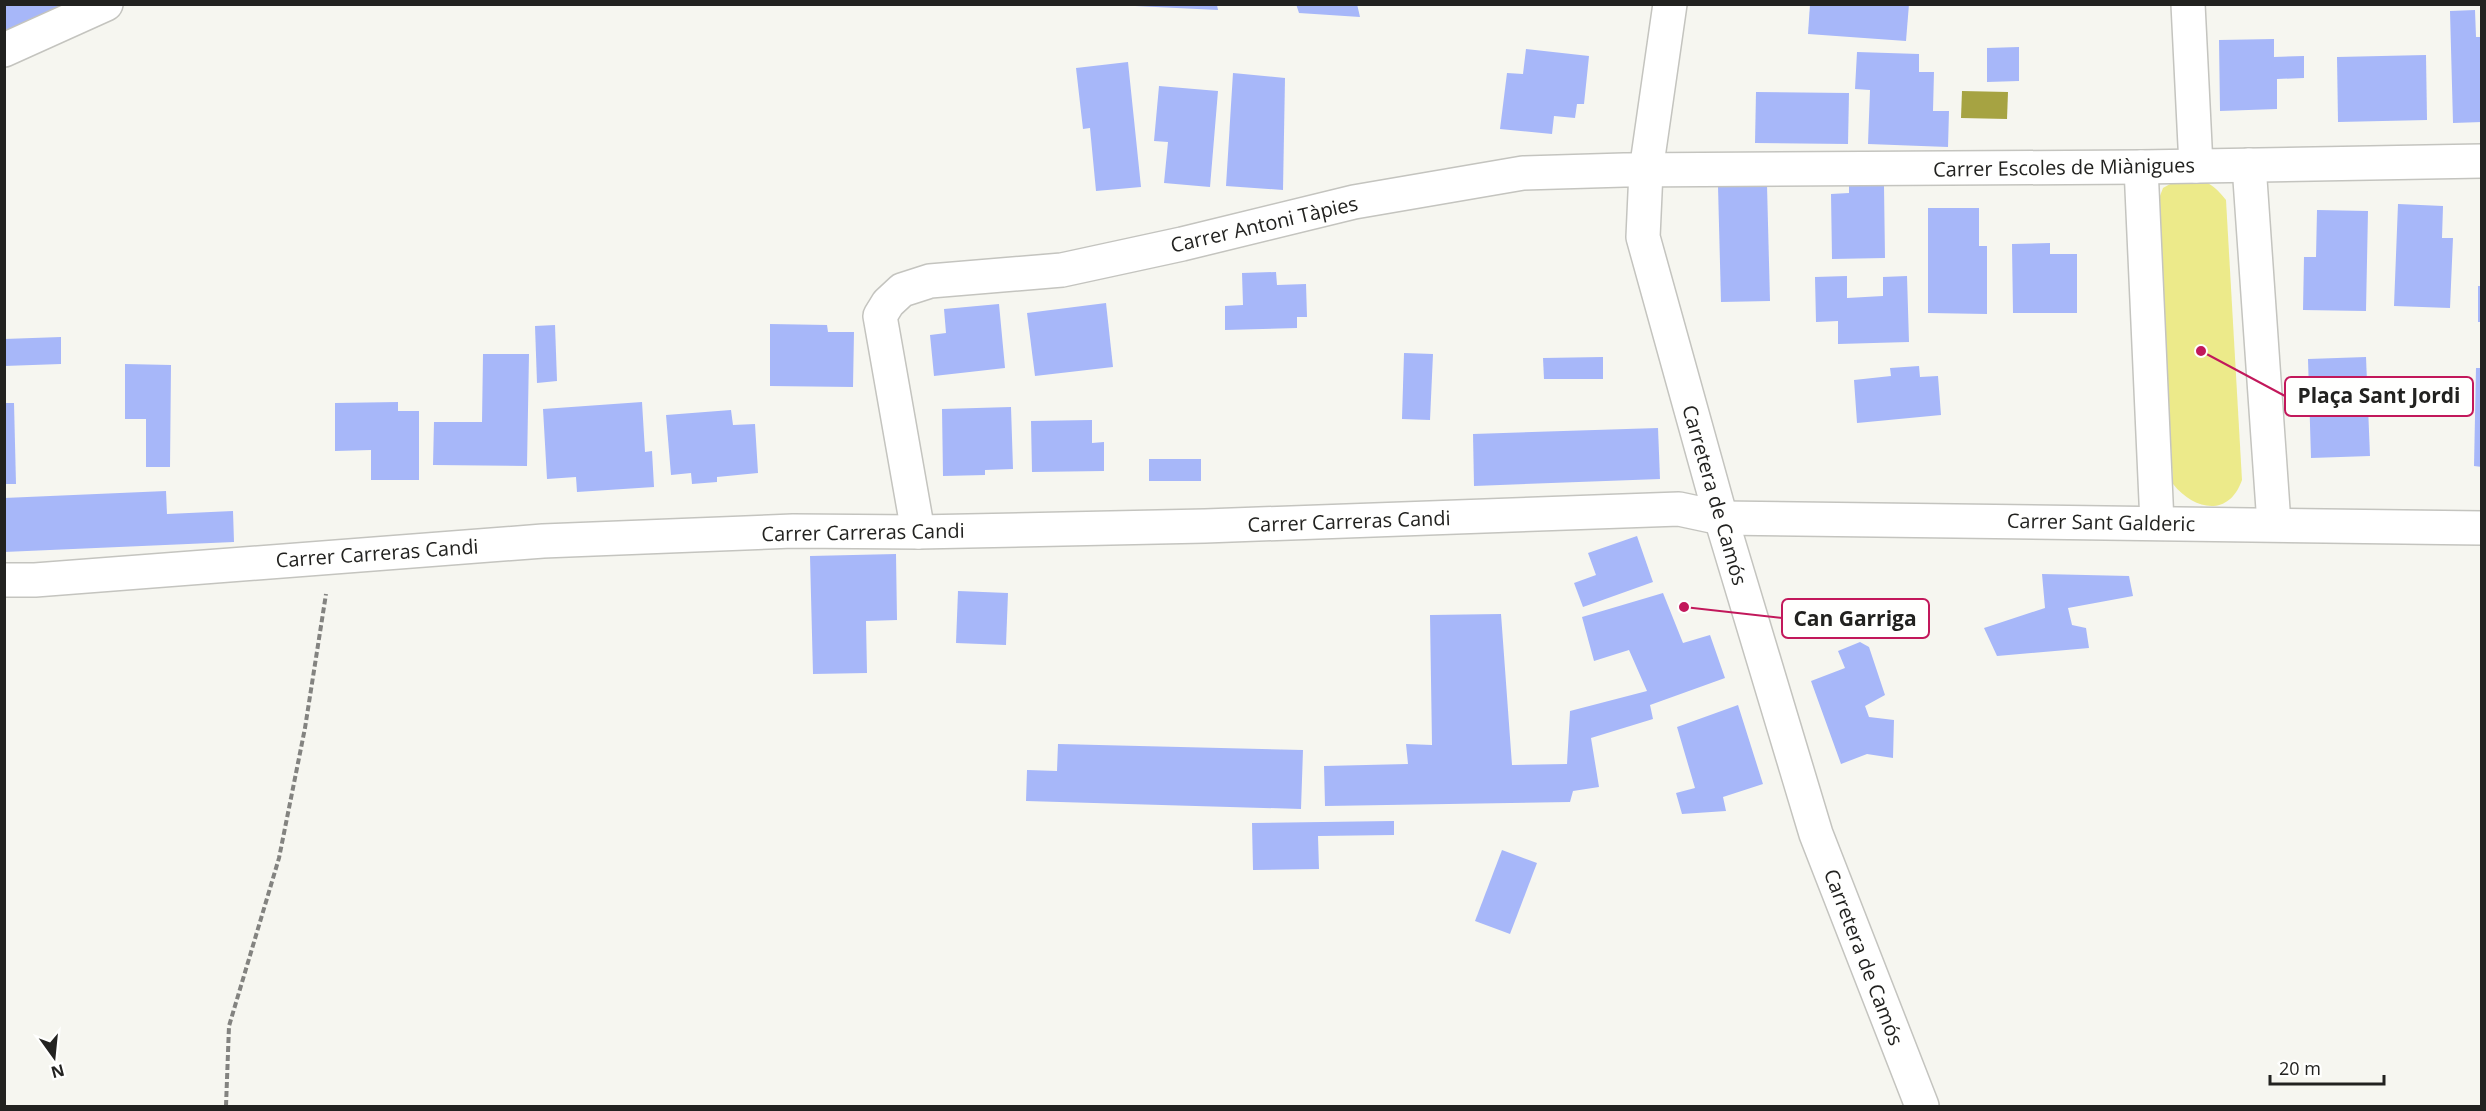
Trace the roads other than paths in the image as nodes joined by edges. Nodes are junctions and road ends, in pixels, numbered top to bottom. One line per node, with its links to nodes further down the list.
1 (106, 4): 4 (street)
2 (1670, 4): 9 (street, Carretera de Camós)
3 (2188, 4): 7 (street)
4 (4, 50)
5 (2481, 161): 6 (street, Carrer Escoles de Miànigues)
6 (2249, 165): 7 (street, Carrer Escoles de Miànigues); 12 (street)
7 (2196, 166): 8 (street, Carrer Escoles de Miànigues)
8 (2141, 167): 9 (street, Carrer Escoles de Miànigues); 11 (street)
9 (1646, 171): 10 (street, Carretera de Camós); 14 (street, Carrer Antoni Tàpies)
10 (1721, 518): 11 (street, Carrer Sant Galderic); 14 (street, Carrer Carreras Candi); 16 (street, Carretera de Camós)
11 (2157, 523): 12 (street, Carrer Sant Galderic)
12 (2274, 524): 13 (street, Carrer Sant Galderic)
13 (2481, 528)
14 (918, 531): 15 (street, Carrer Carreras Candi)
15 (4, 580)
16 (1923, 1107)

